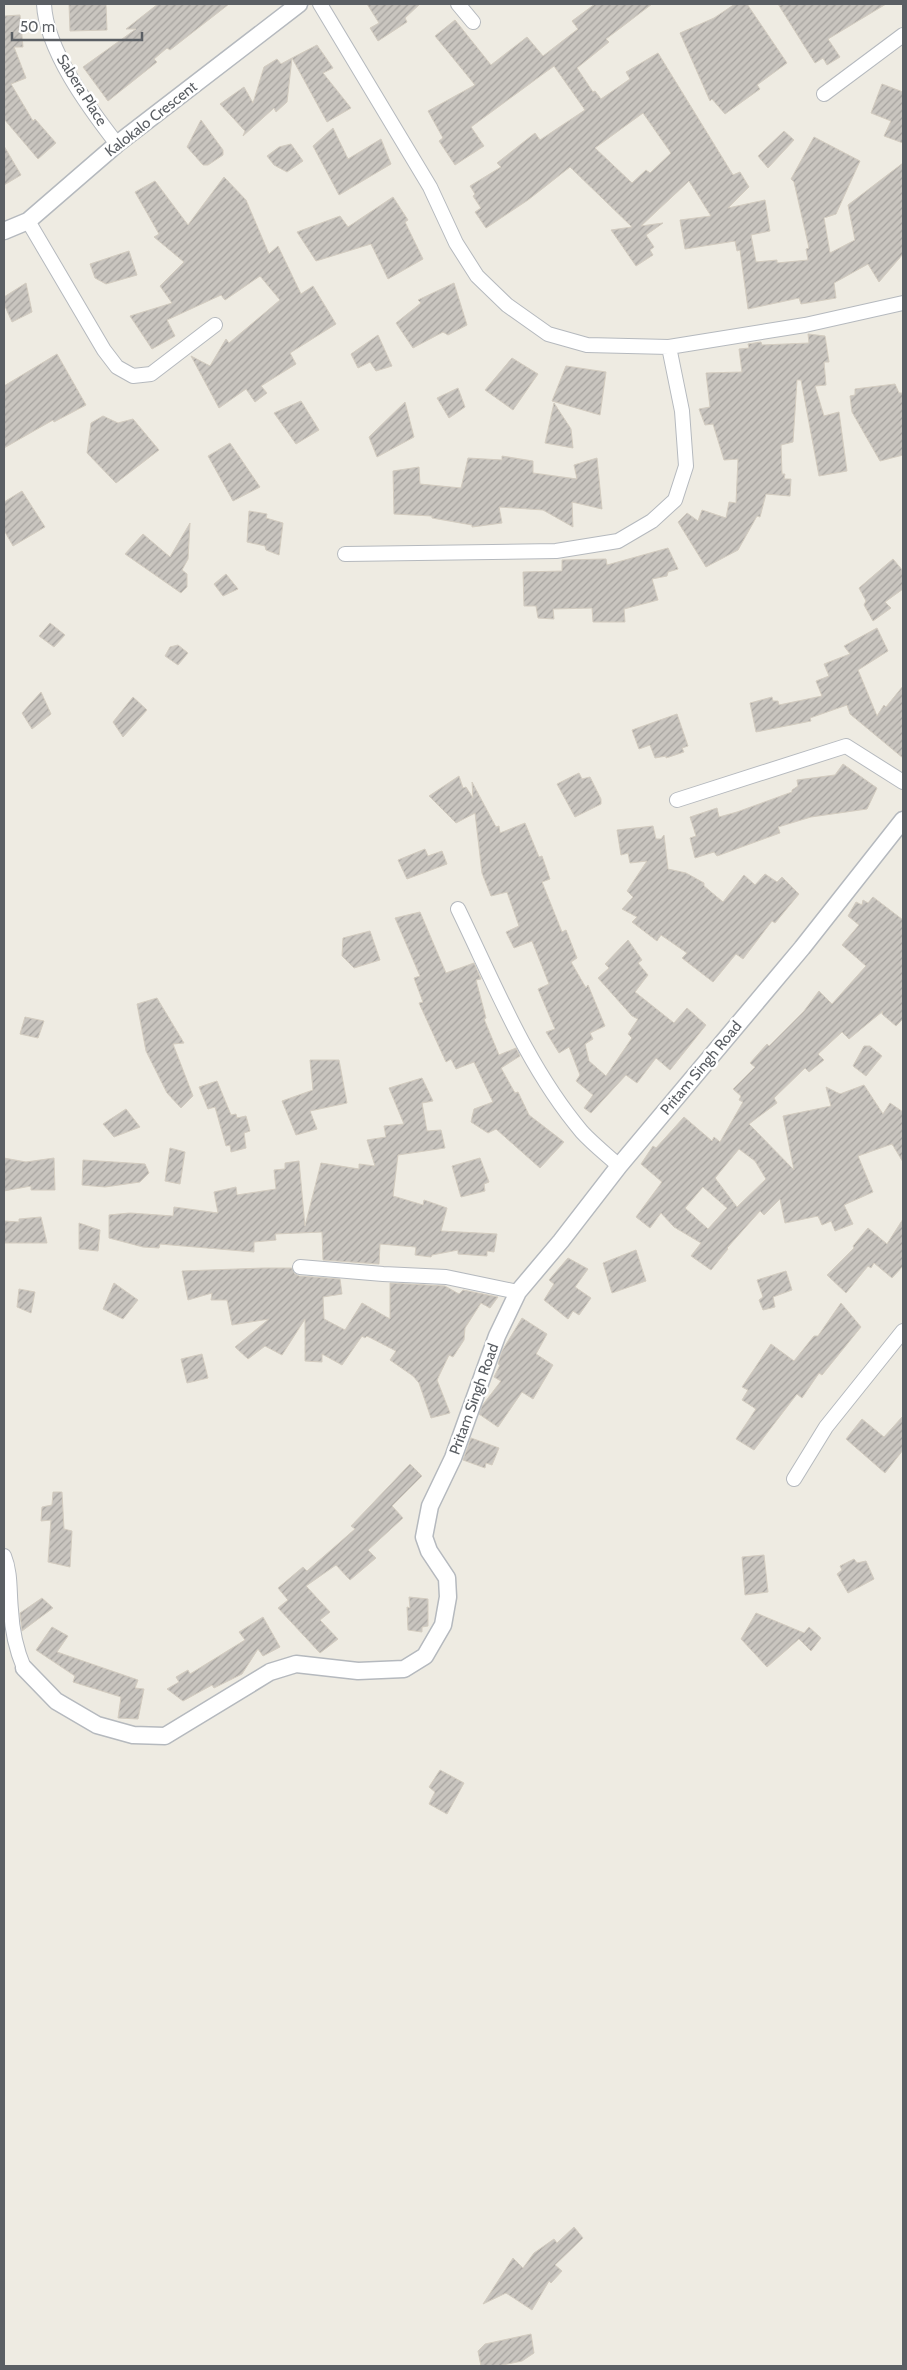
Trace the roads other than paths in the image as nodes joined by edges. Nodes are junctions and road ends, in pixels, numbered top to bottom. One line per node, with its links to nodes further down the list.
1 (44, 4): 8 (street, Sabera Place)
2 (299, 4): 8 (street, Kalokalo Crescent)
3 (320, 4): 13 (street)
4 (458, 4): 5 (street)
5 (473, 22)
6 (903, 35): 7 (street)
7 (824, 94)
8 (117, 144): 9 (street, Kalokalo Crescent)
9 (28, 221): 10 (street, Kalokalo Crescent); 12 (street)
10 (4, 231)
11 (903, 303): 13 (street)
12 (215, 325)
13 (669, 347): 14 (street)
14 (345, 554)
15 (903, 782): 16 (street)
16 (677, 800)
17 (903, 820): 19 (street, Pritam Singh Road)
18 (458, 909): 19 (street)
19 (619, 1166): 21 (street, Pritam Singh Road)
20 (300, 1267): 21 (street)
21 (518, 1292): 25 (street, Pritam Singh Road)
22 (903, 1331): 23 (street)
23 (794, 1479)
24 (4, 1556): 25 (street)
25 (24, 1668)

